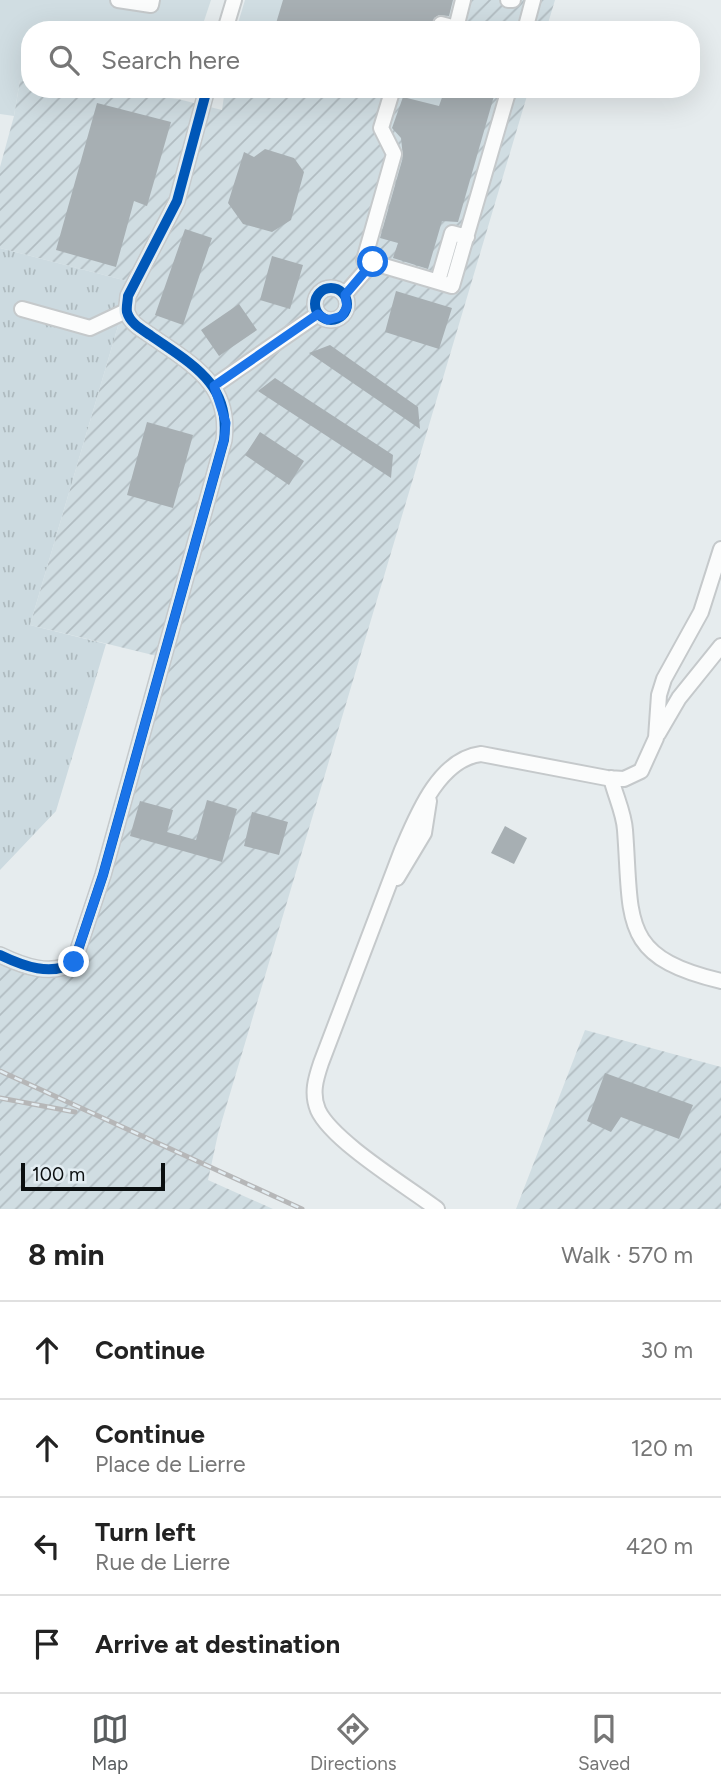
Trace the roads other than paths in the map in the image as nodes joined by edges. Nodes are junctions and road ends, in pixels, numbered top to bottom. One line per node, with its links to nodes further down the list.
1 (118, 0): 2 (street)
2 (152, 0)
3 (233, 0): 6 (street)
4 (463, 0): 7 (street)
5 (533, 0): 8 (street)
6 (227, 21)
7 (458, 21)
8 (528, 21)
9 (205, 98): 15 (street)
10 (390, 98): 12 (street)
11 (506, 98): 12 (street)
12 (373, 262): 13 (street)
13 (345, 295): 16 (street); 16 (street)
14 (22, 309): 15 (street)
15 (127, 311): 17 (street)
16 (318, 314): 17 (street)
17 (214, 386): 22 (street)
18 (721, 549): 20 (street)
19 (721, 646): 20 (street)
20 (656, 738): 21 (street)
21 (611, 778): 23 (street); 24 (street)
22 (0, 955)
23 (721, 981)
24 (438, 1209)

